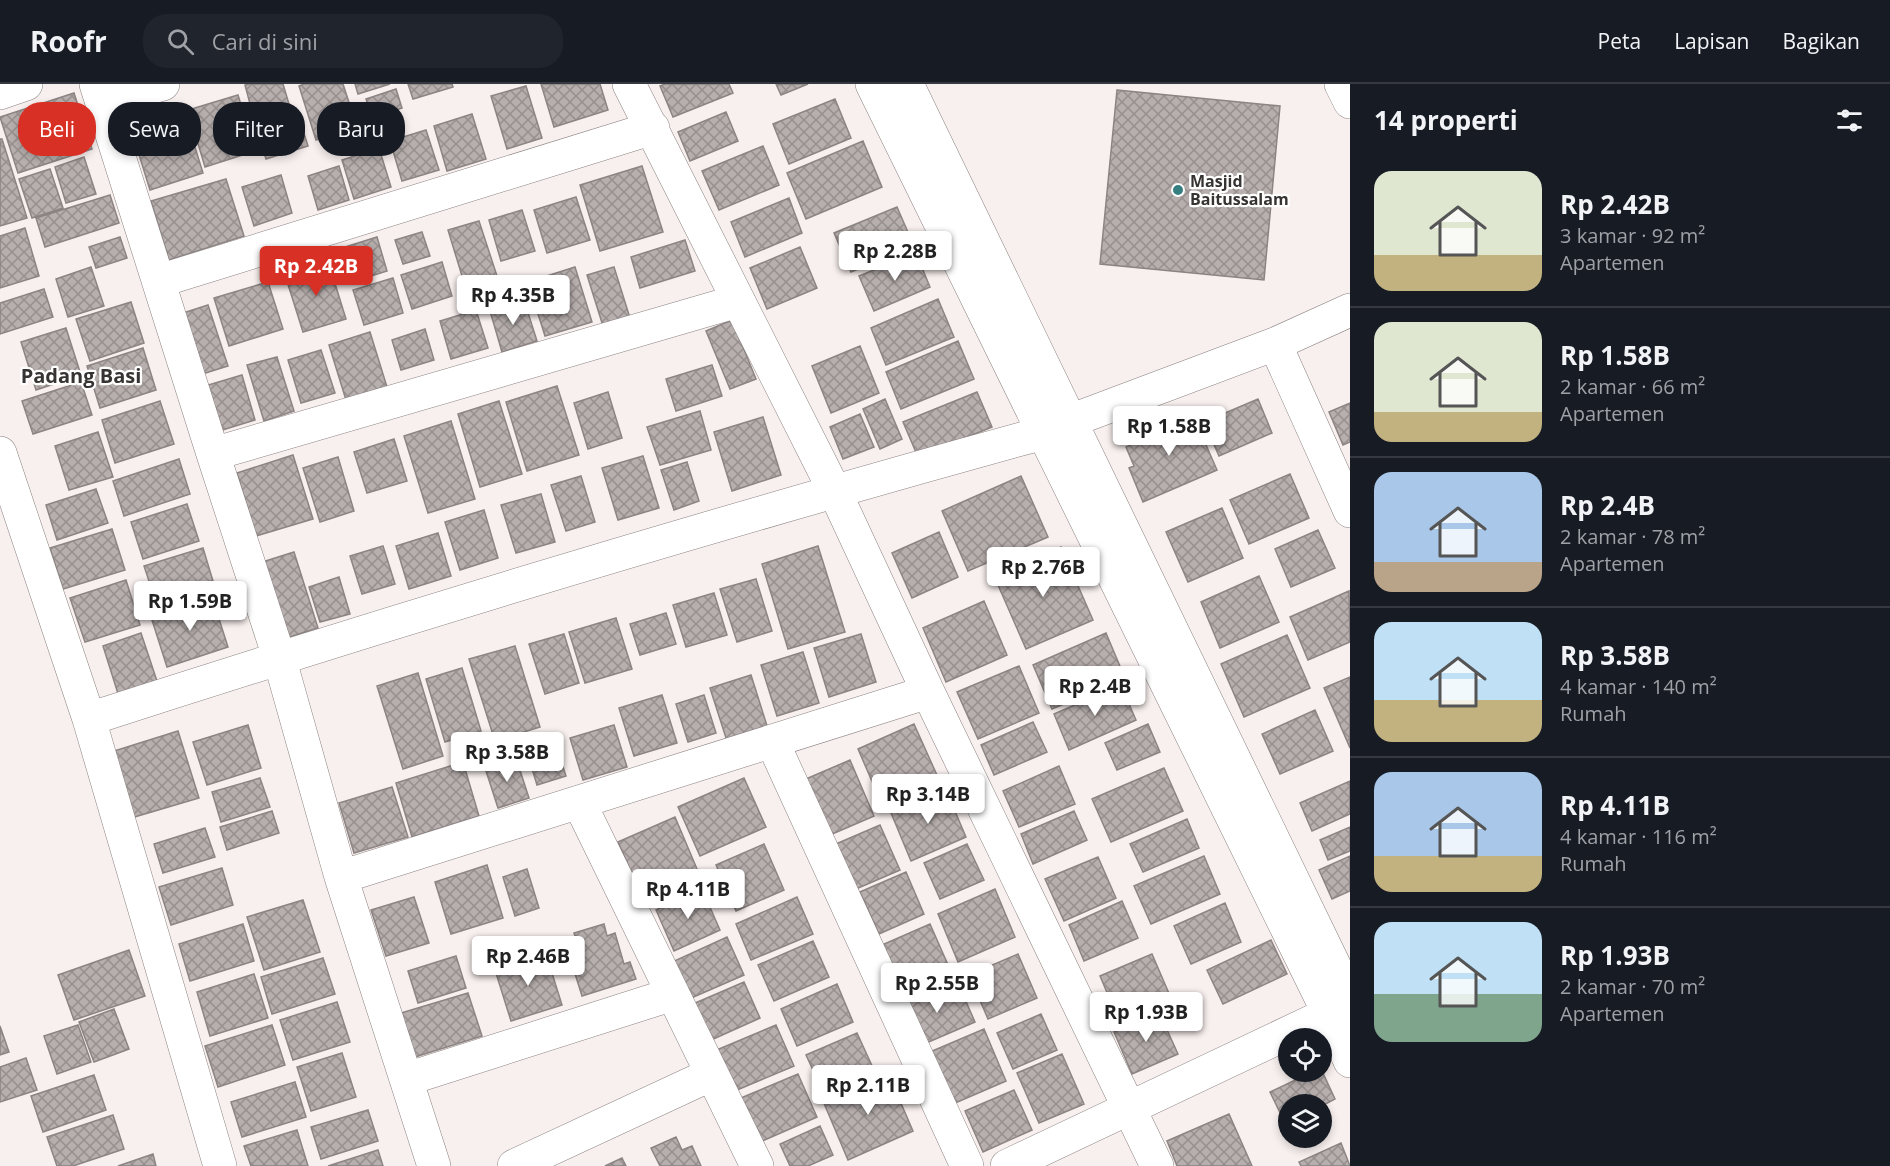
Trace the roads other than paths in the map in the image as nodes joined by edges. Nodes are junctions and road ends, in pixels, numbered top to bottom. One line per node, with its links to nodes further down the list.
1 (26, 84): 7 (street)
2 (164, 84): 8 (street)
3 (629, 84): 10 (street)
4 (872, 84): 15 (street)
5 (907, 84): 15 (street)
6 (1341, 84): 9 (street)
7 (0, 93)
8 (100, 93): 11 (street)
9 (1350, 102)
10 (653, 128): 11 (street); 12 (street)
11 (159, 281): 17 (street)
12 (738, 301): 17 (street); 18 (street)
13 (1350, 310): 14 (street)
14 (1275, 344): 15 (street); 19 (street)
15 (1057, 427): 18 (street); 27 (street)
16 (0, 453): 22 (street)
17 (213, 454): 20 (street)
18 (834, 490): 20 (street); 21 (street)
19 (1350, 511)
20 (279, 657): 22 (street); 25 (street)
21 (928, 692): 23 (street); 31 (street)
22 (89, 719): 32 (street)
23 (772, 741): 24 (street); 36 (street)
24 (579, 802): 25 (street); 26 (street)
25 (341, 877): 30 (street)
26 (673, 994): 29 (street); 30 (street)
27 (1343, 1005): 28 (street); 31 (street)
28 (1350, 1061)
29 (712, 1074): 34 (street); 35 (street)
30 (407, 1079): 33 (street)
31 (1129, 1108): 37 (street); 38 (street)
32 (220, 1166)
33 (434, 1166)
34 (514, 1166)
35 (757, 1166)
36 (967, 1166)
37 (1007, 1166)
38 (1156, 1166)

